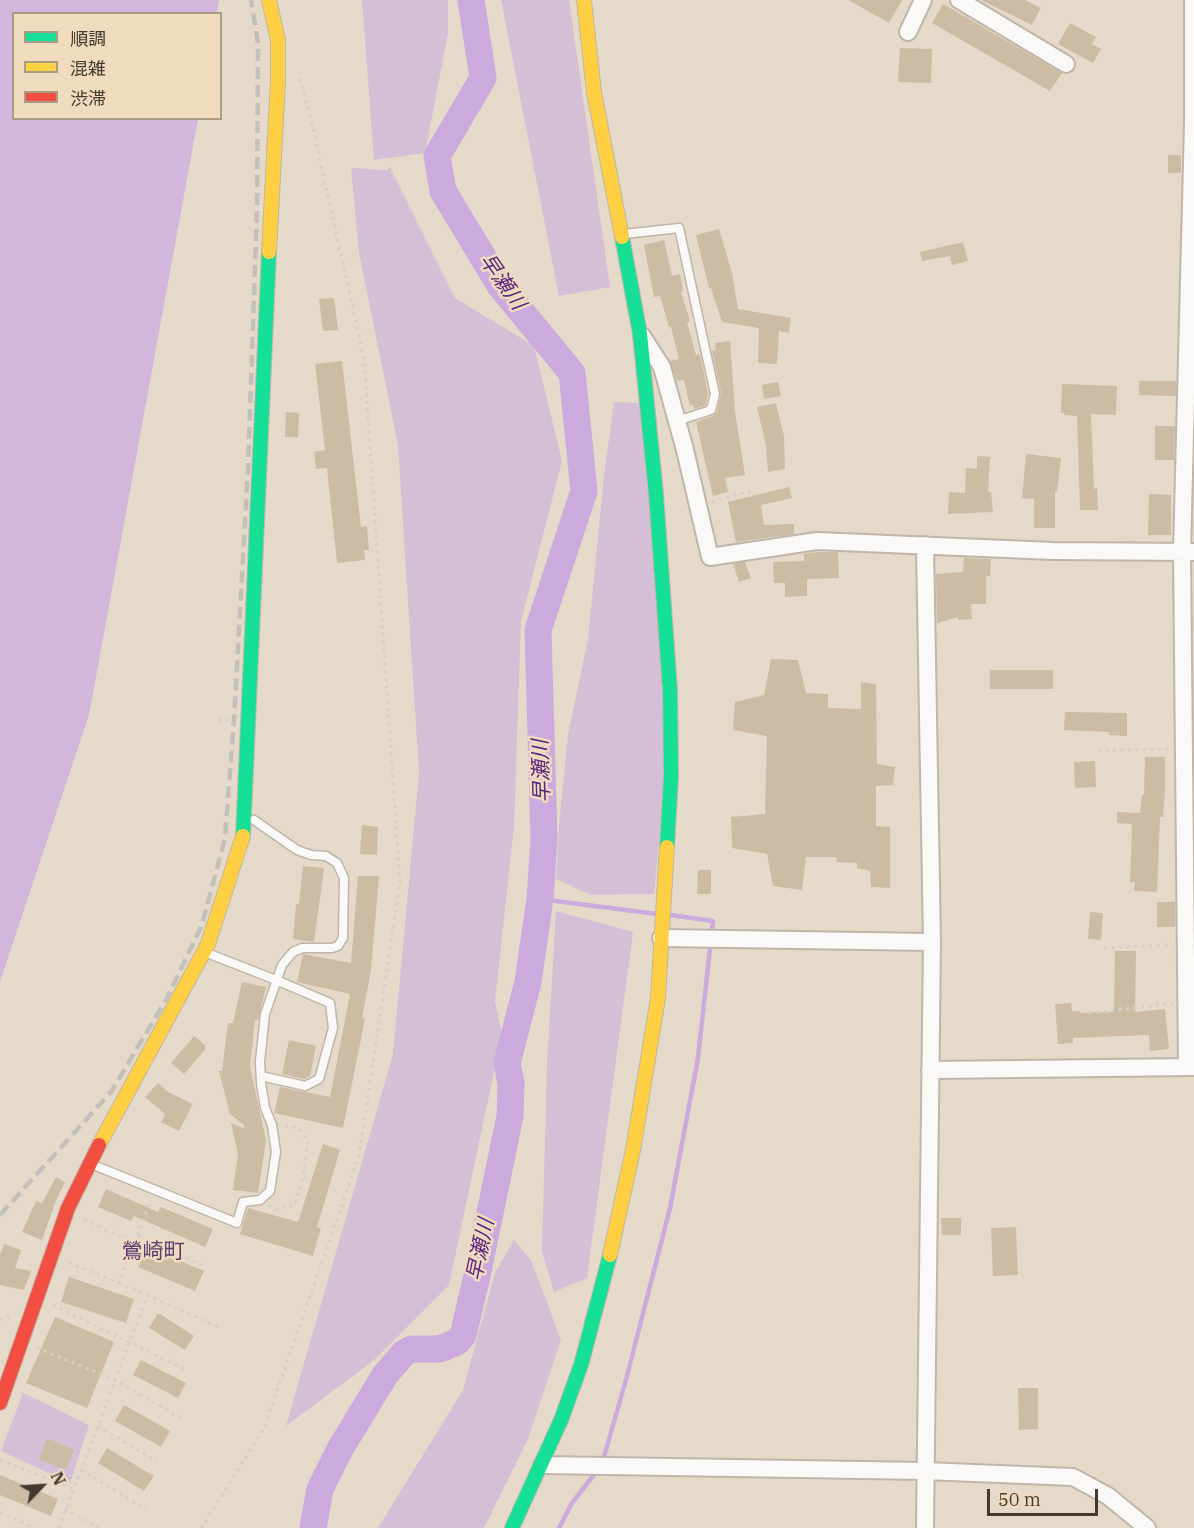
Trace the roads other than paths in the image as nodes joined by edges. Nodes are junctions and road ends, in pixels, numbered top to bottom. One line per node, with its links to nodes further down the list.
1 (269, 0): 16 (street)
2 (584, 0): 8 (street)
3 (923, 0): 6 (street)
4 (959, 0): 7 (street)
5 (1193, 0): 12 (street)
6 (908, 32)
7 (1066, 64)
8 (621, 234): 9 (street); 10 (lane)
9 (640, 334): 10 (street); 14 (street)
10 (677, 421): 11 (street)
11 (926, 545): 12 (street); 15 (street)
12 (1188, 552): 18 (street)
13 (254, 820): 17 (lane)
14 (662, 938): 15 (street); 23 (street)
15 (932, 942): 19 (street)
16 (204, 952): 17 (lane); 21 (street)
17 (276, 980): 20 (lane); 20 (lane)
18 (1191, 1067): 19 (street)
19 (930, 1070): 24 (street)
20 (261, 1076): 21 (lane)
21 (89, 1164): 22 (street)
22 (0, 1402)
23 (542, 1465): 24 (street); 25 (street)
24 (926, 1471): 26 (street); 27 (street)
25 (512, 1528)
26 (925, 1528)
27 (1147, 1528)

